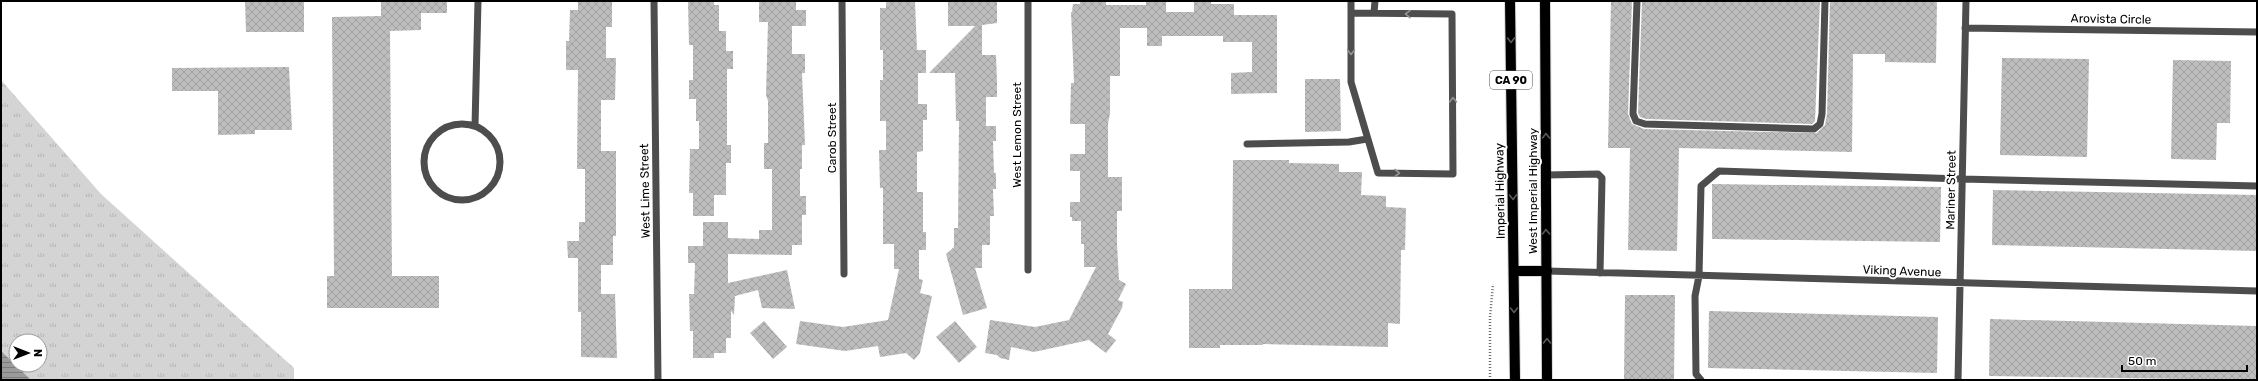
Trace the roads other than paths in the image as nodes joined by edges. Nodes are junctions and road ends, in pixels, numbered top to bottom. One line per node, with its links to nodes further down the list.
1 (478, 1): 16 (street)
2 (654, 1): 30 (street, West Lime Street)
3 (842, 1): 26 (street, Carob Street)
4 (1028, 1): 22 (street, West Lemon Street)
5 (1351, 1): 12 (street)
6 (1375, 1): 13 (street)
7 (1510, 1): 23 (main road, Imperial Highway / CA 90, one-way to 23)
8 (1545, 1): 19 (main road, West Imperial Highway / CA 90, one-way to 8)
9 (1637, 1): 10 (street)
10 (1825, 1)
11 (1966, 1): 14 (street, Mariner Street)
12 (1351, 13): 13 (street); 17 (street, one-way to 17)
13 (1374, 13): 17 (street, one-way to 13)
14 (1965, 28): 15 (street, Arovista Circle); 20 (street, Mariner Street)
15 (2257, 32)
16 (475, 126): 16 (street)
17 (1367, 139): 18 (street)
18 (1247, 144)
19 (1546, 175): 24 (main road, West Imperial Highway / CA 90, one-way to 19); 25 (street)
20 (1962, 179): 21 (street); 27 (street); 28 (street, Mariner Street)
21 (2257, 186)
22 (1028, 270)
23 (1514, 271): 24 (main road); 31 (main road, Imperial Highway / CA 90, one-way to 31)
24 (1547, 272): 25 (street, Viking Avenue); 32 (main road, West Imperial Highway / CA 90, one-way to 24)
25 (1600, 273): 27 (street, Viking Avenue)
26 (844, 274)
27 (1699, 276): 28 (street, Viking Avenue); 33 (street)
28 (1959, 284): 29 (street, Viking Avenue); 34 (street, Mariner Street)
29 (2257, 291)
30 (658, 380)
31 (1515, 380)
32 (1547, 380)
33 (1701, 380)
34 (1958, 380)

